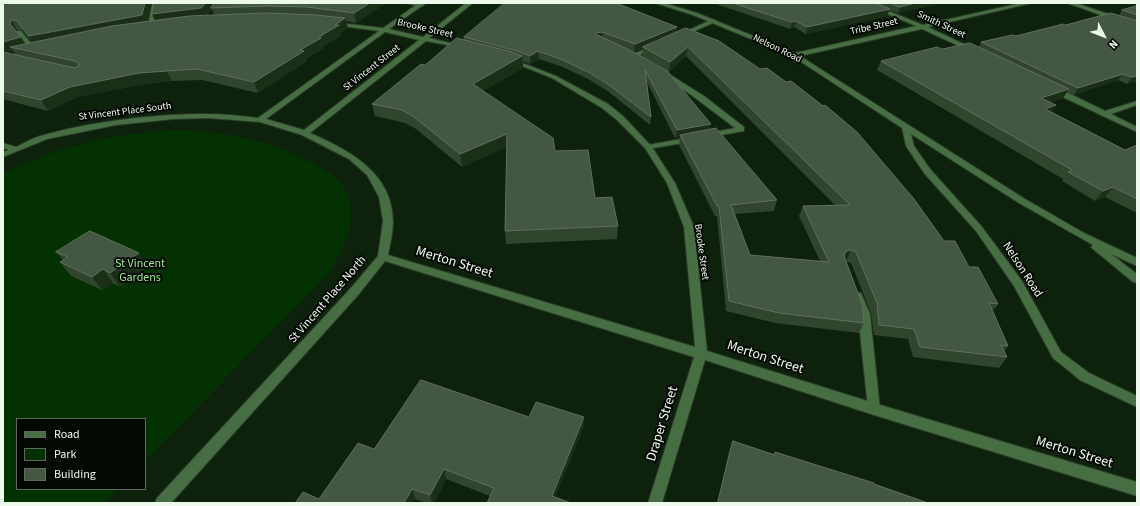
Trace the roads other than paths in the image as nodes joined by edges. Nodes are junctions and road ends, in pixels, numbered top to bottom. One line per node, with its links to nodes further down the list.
1 (155, 3): 12 (street)
2 (409, 3): 8 (street)
3 (470, 3): 17 (street, St Vincent Street)
4 (658, 3): 10 (street, Nelson Road)
5 (864, 3): 13 (street, Smith Street)
6 (1029, 3): 13 (street, Tribe Street)
7 (1070, 3): 11 (street)
8 (422, 4): 14 (street, St Vincent Street)
9 (326, 22): 14 (street, Brooke Street)
10 (713, 22): 16 (street); 22 (street, Nelson Road)
11 (1137, 26)
12 (151, 27)
13 (923, 27): 21 (street, Smith Street); 22 (street, Tribe Street)
14 (384, 30): 17 (street, Brooke Street); 29 (street, St Vincent Street)
15 (20, 32): 19 (street)
16 (675, 38)
17 (425, 40): 20 (street, Brooke Street); 33 (street, St Vincent Street)
18 (661, 44): 24 (street)
19 (42, 47)
20 (470, 49)
21 (979, 54)
22 (794, 55): 31 (street, Nelson Road)
23 (500, 57): 35 (street, Brooke Street)
24 (641, 59)
25 (652, 66): 35 (street)
26 (1048, 87): 28 (street)
27 (1137, 103): 28 (street)
28 (1104, 114): 32 (street)
29 (260, 120): 30 (street, St Vincent Place South); 36 (street, St Vincent Place South)
30 (278, 124): 33 (street, St Vincent Place North)
31 (906, 128): 38 (street, Nelson Road); 44 (street, Nelson Road)
32 (1137, 130)
33 (305, 133): 39 (street, St Vincent Place North)
34 (3, 145): 36 (street)
35 (648, 147): 43 (street, Brooke Street)
36 (15, 149): 37 (street, St Vincent Place South)
37 (3, 155)
38 (1082, 235): 40 (street, Nelson Road); 41 (street, Nelson Road)
39 (383, 257): 43 (street, Merton Street); 47 (street, St Vincent Place North)
40 (1137, 262)
41 (1137, 279)
42 (854, 287): 45 (street)
43 (702, 354): 45 (street, Merton Street); 48 (street, Draper Street)
44 (1137, 402)
45 (874, 408): 46 (street, Merton Street)
46 (1137, 489)
47 (162, 503)
48 (655, 503)

